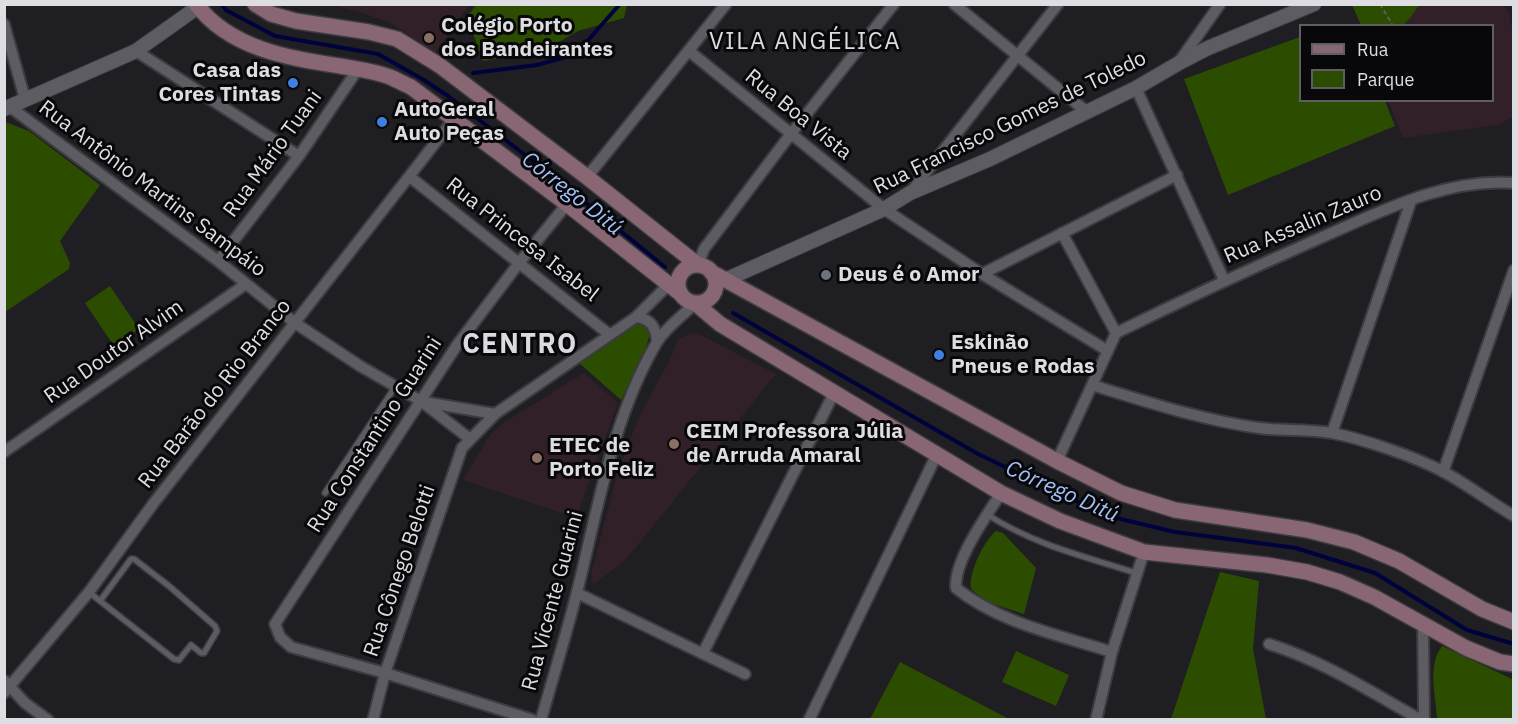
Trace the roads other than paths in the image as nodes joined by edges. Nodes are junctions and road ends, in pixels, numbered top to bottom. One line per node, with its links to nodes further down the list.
1 (255, 4): 24 (main road)
2 (726, 4): 11 (street)
3 (894, 4): 20 (street)
4 (954, 4): 12 (street)
5 (1058, 4): 12 (street)
6 (1220, 4): 13 (street)
7 (1314, 4): 13 (street, Rua Francisco Gomes de Toledo)
8 (199, 5): 10 (street); 14 (main road)
9 (4, 24): 16 (street, Rua Antônio Martins Sampáio)
10 (136, 51): 16 (street); 21 (street)
11 (688, 51): 20 (street, Rua Boa Vista); 24 (street)
12 (1017, 56): 18 (street); 26 (street)
13 (1179, 63): 15 (street, Rua Francisco Gomes de Toledo)
14 (358, 69): 19 (main road); 21 (street, Rua Mário Tuani)
15 (1136, 88): 18 (street, Rua Francisco Gomes de Toledo); 22 (street)
16 (25, 99): 17 (street)
17 (7, 108): 31 (street, Rua Antônio Martins Sampáio)
18 (1087, 112): 26 (street, Rua Francisco Gomes de Toledo)
19 (454, 119): 23 (street, Rua Barão do Rio Branco); 28 (main road)
20 (790, 135): 29 (street, Rua Boa Vista); 33 (street)
21 (299, 156): 31 (street, Rua Mário Tuani)
22 (1177, 175): 30 (street); 37 (street)
23 (410, 177): 32 (street, Rua Princesa Isabel); 42 (street, Rua Barão do Rio Branco)
24 (587, 177): 33 (main road)
25 (1514, 183): 27 (street, Rua Assalin Zauro)
26 (910, 194): 29 (street, Rua Francisco Gomes de Toledo)
27 (1412, 201): 37 (street, Rua Assalin Zauro); 52 (street)
28 (567, 204): 32 (street, Rua Constantino Guarini); 39 (main road)
29 (884, 209): 35 (street, Rua Boa Vista); 36 (street, Rua Francisco Gomes de Toledo)
30 (1062, 233): 35 (street); 43 (street)
31 (218, 261): 38 (street, Rua Antônio Martins Sampáio)
32 (519, 263): 44 (street, Rua Princesa Isabel); 50 (street, Rua Constantino Guarini)
33 (704, 269): 36 (main road); 39 (main road); 40 (main road)
34 (1514, 270): 57 (street)
35 (982, 274): 46 (street, Rua Boa Vista)
36 (725, 280): 56 (main road)
37 (1224, 280): 43 (street, Rua Assalin Zauro)
38 (246, 284): 42 (street, Rua Antônio Martins Sampáio); 54 (street, Rua Doutor Alvim)
39 (675, 289): 40 (main road); 41 (street, Rua Cônego Belotti)
40 (695, 303): 45 (street, Rua Vicente Guarini); 49 (main road)
41 (636, 317): 44 (street, Rua Cônego Belotti); 45 (street)
42 (295, 323): 48 (street, Rua Antônio Martins Sampáio); 64 (street, Rua Barão do Rio Branco)
43 (1116, 333): 46 (street)
44 (610, 335): 51 (street, Rua Cônego Belotti)
45 (657, 342): 65 (street, Rua Vicente Guarini)
46 (1108, 351): 47 (street)
47 (1092, 385): 52 (street); 56 (street)
48 (396, 386): 50 (street, Rua Antônio Martins Sampáio); 58 (lane)
49 (834, 393): 55 (main road); 71 (street)
50 (421, 401): 51 (street); 53 (street); 73 (street, Rua Constantino Guarini)
51 (495, 414): 53 (street, Rua Cônego Belotti)
52 (1332, 433): 57 (street)
53 (470, 439): 73 (street, Rua Cônego Belotti)
54 (4, 452)
55 (937, 454): 59 (main road); 80 (street)
56 (1057, 461): 67 (main road)
57 (1443, 472): 61 (street)
58 (325, 493)
59 (1001, 493): 60 (street); 62 (main road)
60 (988, 515): 63 (lane); 70 (street)
61 (1514, 516)
62 (1144, 552): 63 (street); 68 (main road)
63 (1137, 573): 70 (street)
64 (89, 592): 66 (lane); 75 (street, Rua Barão do Rio Branco)
65 (577, 593): 71 (street); 79 (street, Rua Vicente Guarini)
66 (100, 601): 66 (lane)
67 (1514, 622)
68 (1423, 623): 72 (main road); 82 (street)
69 (1269, 644): 82 (street)
70 (1112, 652): 81 (street)
71 (703, 653): 74 (street)
72 (1514, 664)
73 (386, 673): 77 (street, Rua Cônego Belotti); 78 (street)
74 (745, 674)
75 (6, 687): 76 (street)
76 (48, 720)
77 (373, 720)
78 (533, 720)
79 (541, 720)
80 (809, 720)
81 (1096, 720)
82 (1422, 720)

